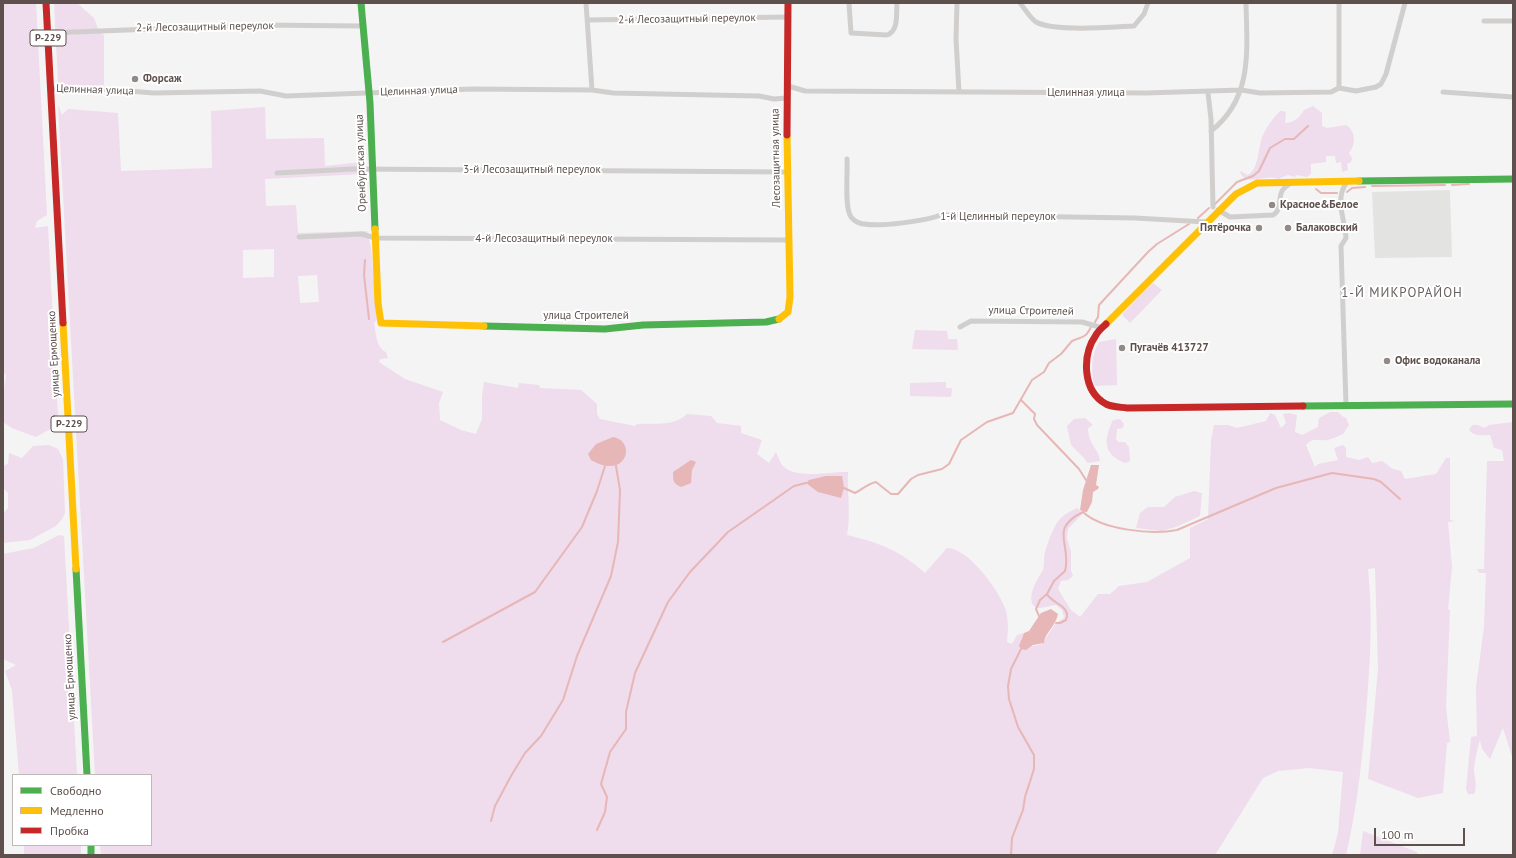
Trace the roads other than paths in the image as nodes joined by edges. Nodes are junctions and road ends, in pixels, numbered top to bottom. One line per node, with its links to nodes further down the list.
1 (46, 3): 18 (main road, улица Ермощенко / Р-229)
2 (360, 3): 17 (main road, Оренбургская улица)
3 (586, 3): 14 (street)
4 (788, 3): 13 (main road, Лесозащитная улица)
5 (849, 3): 6 (street)
6 (897, 3)
7 (958, 3): 25 (street)
8 (1020, 3): 9 (street)
9 (1148, 3)
10 (1246, 3): 23 (street)
11 (1339, 3): 20 (street)
12 (1405, 3): 20 (street, Целинная улица)
13 (787, 17): 14 (street, 2-й Лесозащитный переулок); 19 (main road, Лесозащитная улица)
14 (587, 20): 22 (street)
15 (1484, 21): 16 (street)
16 (1513, 21)
17 (362, 26): 18 (street, 2-й Лесозащитный переулок); 24 (main road, Оренбургская улица)
18 (48, 32): 21 (main road, улица Ермощенко / Р-229)
19 (788, 86): 25 (street, Целинная улица); 29 (main road, Лесозащитная улица)
20 (1339, 88): 23 (street, Целинная улица)
21 (51, 89): 24 (street, Целинная улица); 49 (main road, улица Ермощенко / Р-229)
22 (592, 90): 24 (street, Целинная улица); 29 (street, Целинная улица)
23 (1241, 90): 26 (street, Целинная улица); 30 (street)
24 (369, 92): 32 (main road, Оренбургская улица)
25 (959, 92): 26 (street, Целинная улица)
26 (1208, 92): 30 (street)
27 (1443, 92): 28 (street)
28 (1513, 97)
29 (787, 98): 33 (main road, Лесозащитная улица)
30 (1211, 131): 38 (street)
31 (847, 159): 39 (street, 1-й Целинный переулок)
32 (373, 169): 33 (street, 3-й Лесозащитный переулок); 34 (street, 3-й Лесозащитный переулок); 41 (main road, Оренбургская улица)
33 (787, 172): 42 (main road, Лесозащитная улица)
34 (277, 173)
35 (1513, 179): 37 (main road)
36 (1293, 182): 37 (main road); 38 (main road); 38 (street)
37 (1347, 182): 48 (street)
38 (1216, 208): 39 (main road)
39 (1206, 222): 46 (main road)
40 (300, 237): 41 (street, 4-й Лесозащитный переулок)
41 (375, 238): 42 (street, 4-й Лесозащитный переулок); 44 (main road, Оренбургская улица)
42 (788, 240): 43 (main road, Лесозащитная улица)
43 (788, 312): 44 (main road, улица Строителей)
44 (382, 323)
45 (960, 327): 46 (street, улица Строителей)
46 (1103, 328): 48 (main road)
47 (1513, 404): 48 (main road)
48 (1346, 405)
49 (87, 774)

